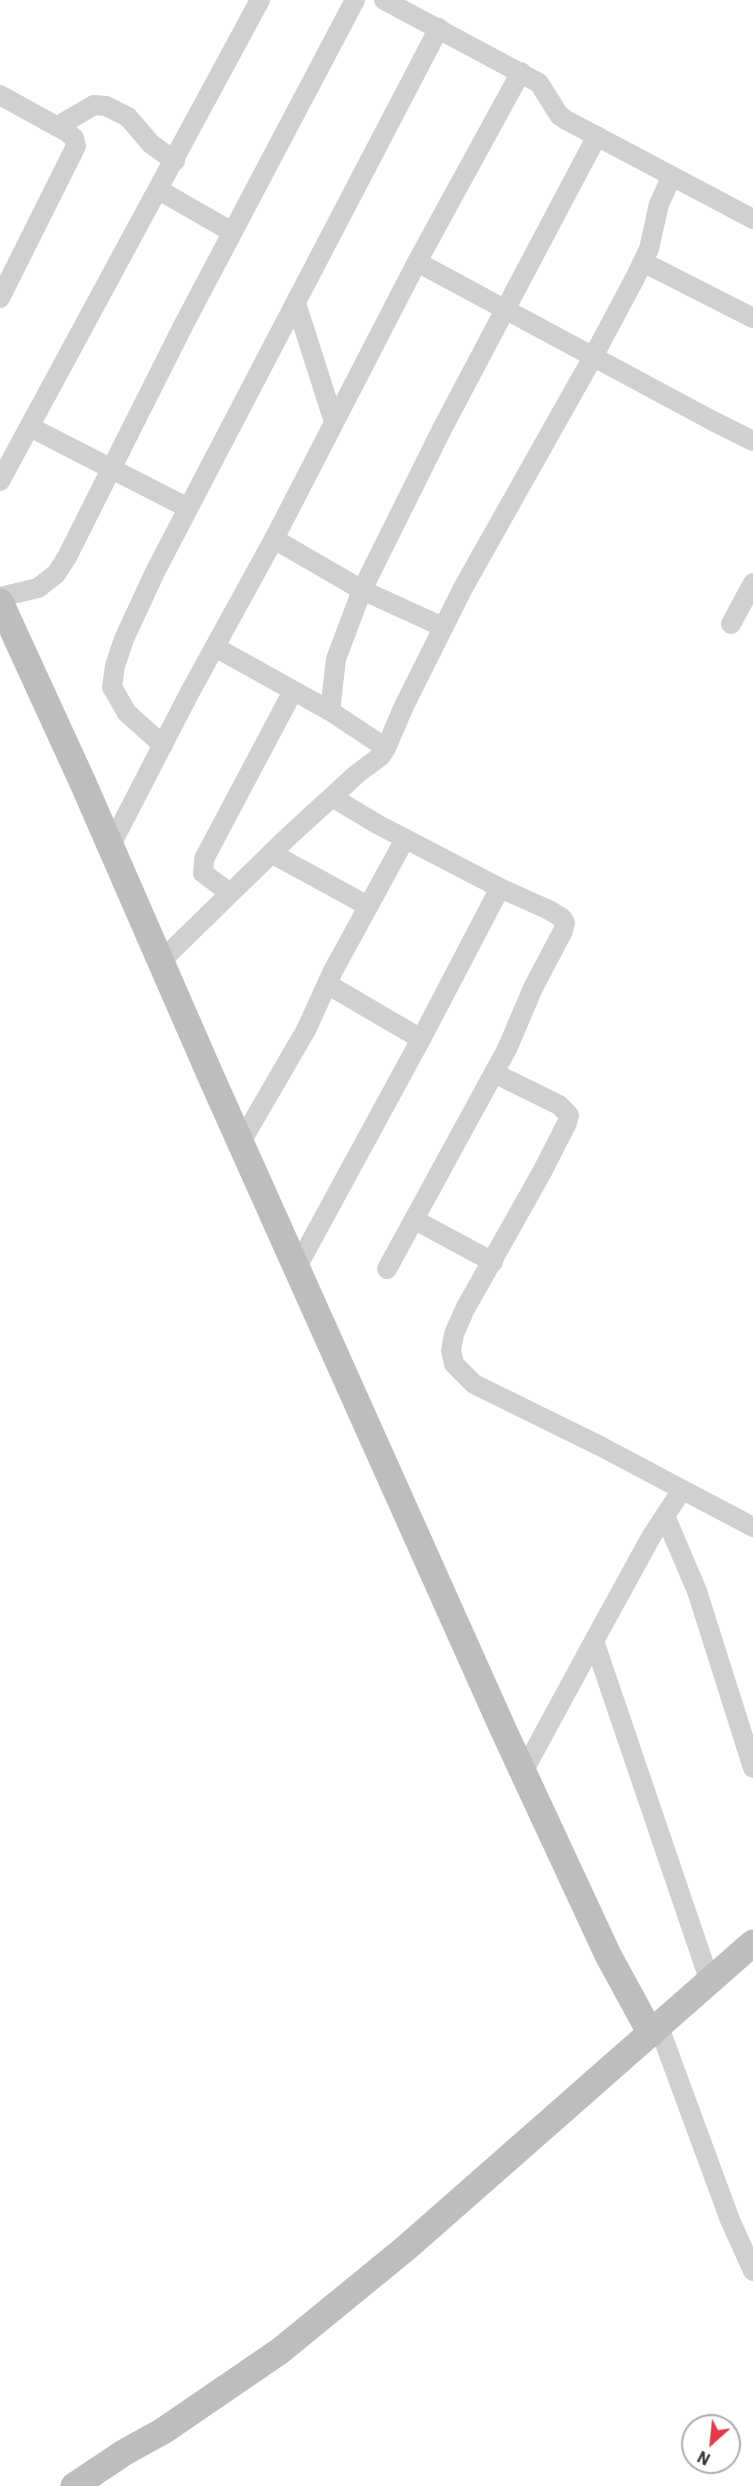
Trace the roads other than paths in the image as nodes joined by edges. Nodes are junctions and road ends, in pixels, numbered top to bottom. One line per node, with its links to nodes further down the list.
1 (261, 0): 9 (street)
2 (355, 0): 13 (street)
3 (384, 0): 4 (street)
4 (439, 28): 5 (street); 17 (street)
5 (521, 72): 8 (street); 14 (street)
6 (0, 95): 7 (street)
7 (58, 126): 9 (street); 16 (street)
8 (597, 136): 10 (street); 18 (street)
9 (175, 161): 11 (street)
10 (672, 176): 12 (street); 15 (street)
11 (159, 190): 13 (street); 22 (street)
12 (753, 219)
13 (232, 232): 24 (street)
14 (417, 262): 18 (street); 21 (street)
15 (643, 262): 19 (street); 20 (street)
16 (0, 298)
17 (296, 303): 21 (street); 26 (street)
18 (506, 310): 20 (street); 29 (street)
19 (753, 318)
20 (593, 357): 23 (street); 33 (street)
21 (334, 422): 27 (street)
22 (30, 427): 24 (street); 25 (street)
23 (753, 441)
24 (112, 469): 26 (street); 30 (street)
25 (0, 481)
26 (188, 508): 37 (street)
27 (274, 539): 29 (street); 34 (street)
28 (753, 583): 32 (street)
29 (362, 590): 33 (street); 36 (street)
30 (0, 597)
31 (0, 602): 41 (street)
32 (731, 624)
33 (443, 627): 38 (street)
34 (215, 647): 35 (street); 37 (street)
35 (293, 691): 36 (street); 44 (street)
36 (330, 711): 38 (street)
37 (163, 745): 41 (street)
38 (386, 748): 39 (street)
39 (332, 797): 40 (street); 42 (street)
40 (405, 839): 43 (street); 45 (street)
41 (111, 845): 46 (street)
42 (271, 853): 44 (street); 45 (street)
43 (500, 888): 48 (street); 49 (street)
44 (230, 894): 46 (street)
45 (368, 906): 47 (street)
46 (161, 961): 50 (street)
47 (327, 984): 48 (street); 50 (street)
48 (422, 1039): 53 (street)
49 (494, 1073): 51 (street); 52 (street)
50 (241, 1143): 53 (street)
51 (415, 1220): 52 (street); 54 (street)
52 (493, 1262): 55 (street)
53 (297, 1267): 60 (street)
54 (387, 1269)
55 (682, 1490): 56 (street); 57 (street)
56 (665, 1516): 58 (street); 59 (street)
57 (753, 1527)
58 (594, 1641): 60 (street); 62 (street)
59 (753, 1768)
60 (523, 1772): 63 (street)
61 (753, 1943): 62 (street)
62 (710, 1982): 63 (street)
63 (646, 2038): 64 (street); 65 (street)
64 (753, 2271)
65 (74, 2486)

